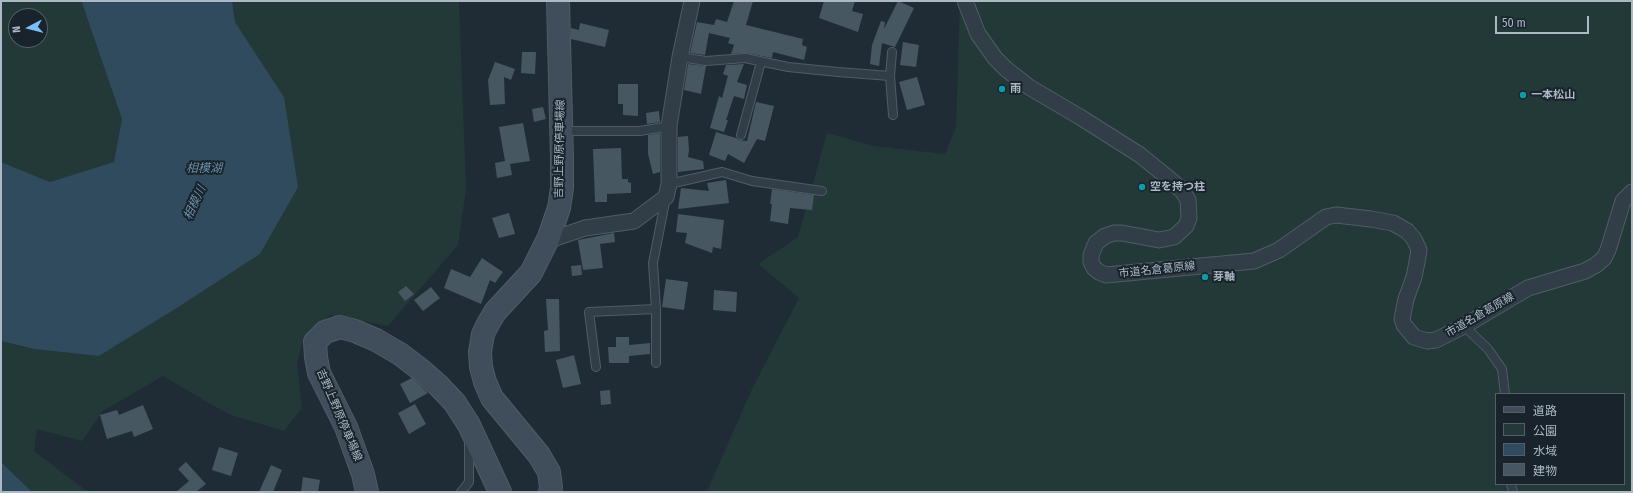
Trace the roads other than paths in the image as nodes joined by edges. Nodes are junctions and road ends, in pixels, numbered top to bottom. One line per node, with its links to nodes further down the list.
1 (558, 1): 10 (main road, 吉野上野原停車場線)
2 (692, 1): 5 (street)
3 (965, 1): 17 (street, 市道名倉葛原線)
4 (892, 52): 7 (lane)
5 (680, 57): 6 (lane); 9 (street)
6 (761, 62): 7 (lane); 11 (lane)
7 (890, 76): 8 (lane)
8 (893, 115)
9 (669, 126): 10 (lane); 12 (street)
10 (562, 131): 15 (main road, 吉野上野原停車場線)
11 (741, 135)
12 (668, 191): 13 (lane); 15 (street); 16 (lane)
13 (822, 191)
14 (1632, 192): 17 (street, 市道名倉葛原線)
15 (547, 241): 25 (main road, 吉野上野原停車場線)
16 (656, 309): 18 (lane); 19 (lane)
17 (1464, 326): 20 (lane)
18 (656, 363)
19 (596, 367)
20 (1505, 393)
21 (470, 425): 22 (main road, 吉野上野原停車場線); 23 (lane); 24 (main road, 吉野上野原停車場線)
22 (367, 492)
23 (461, 492)
24 (500, 492)
25 (550, 492)

